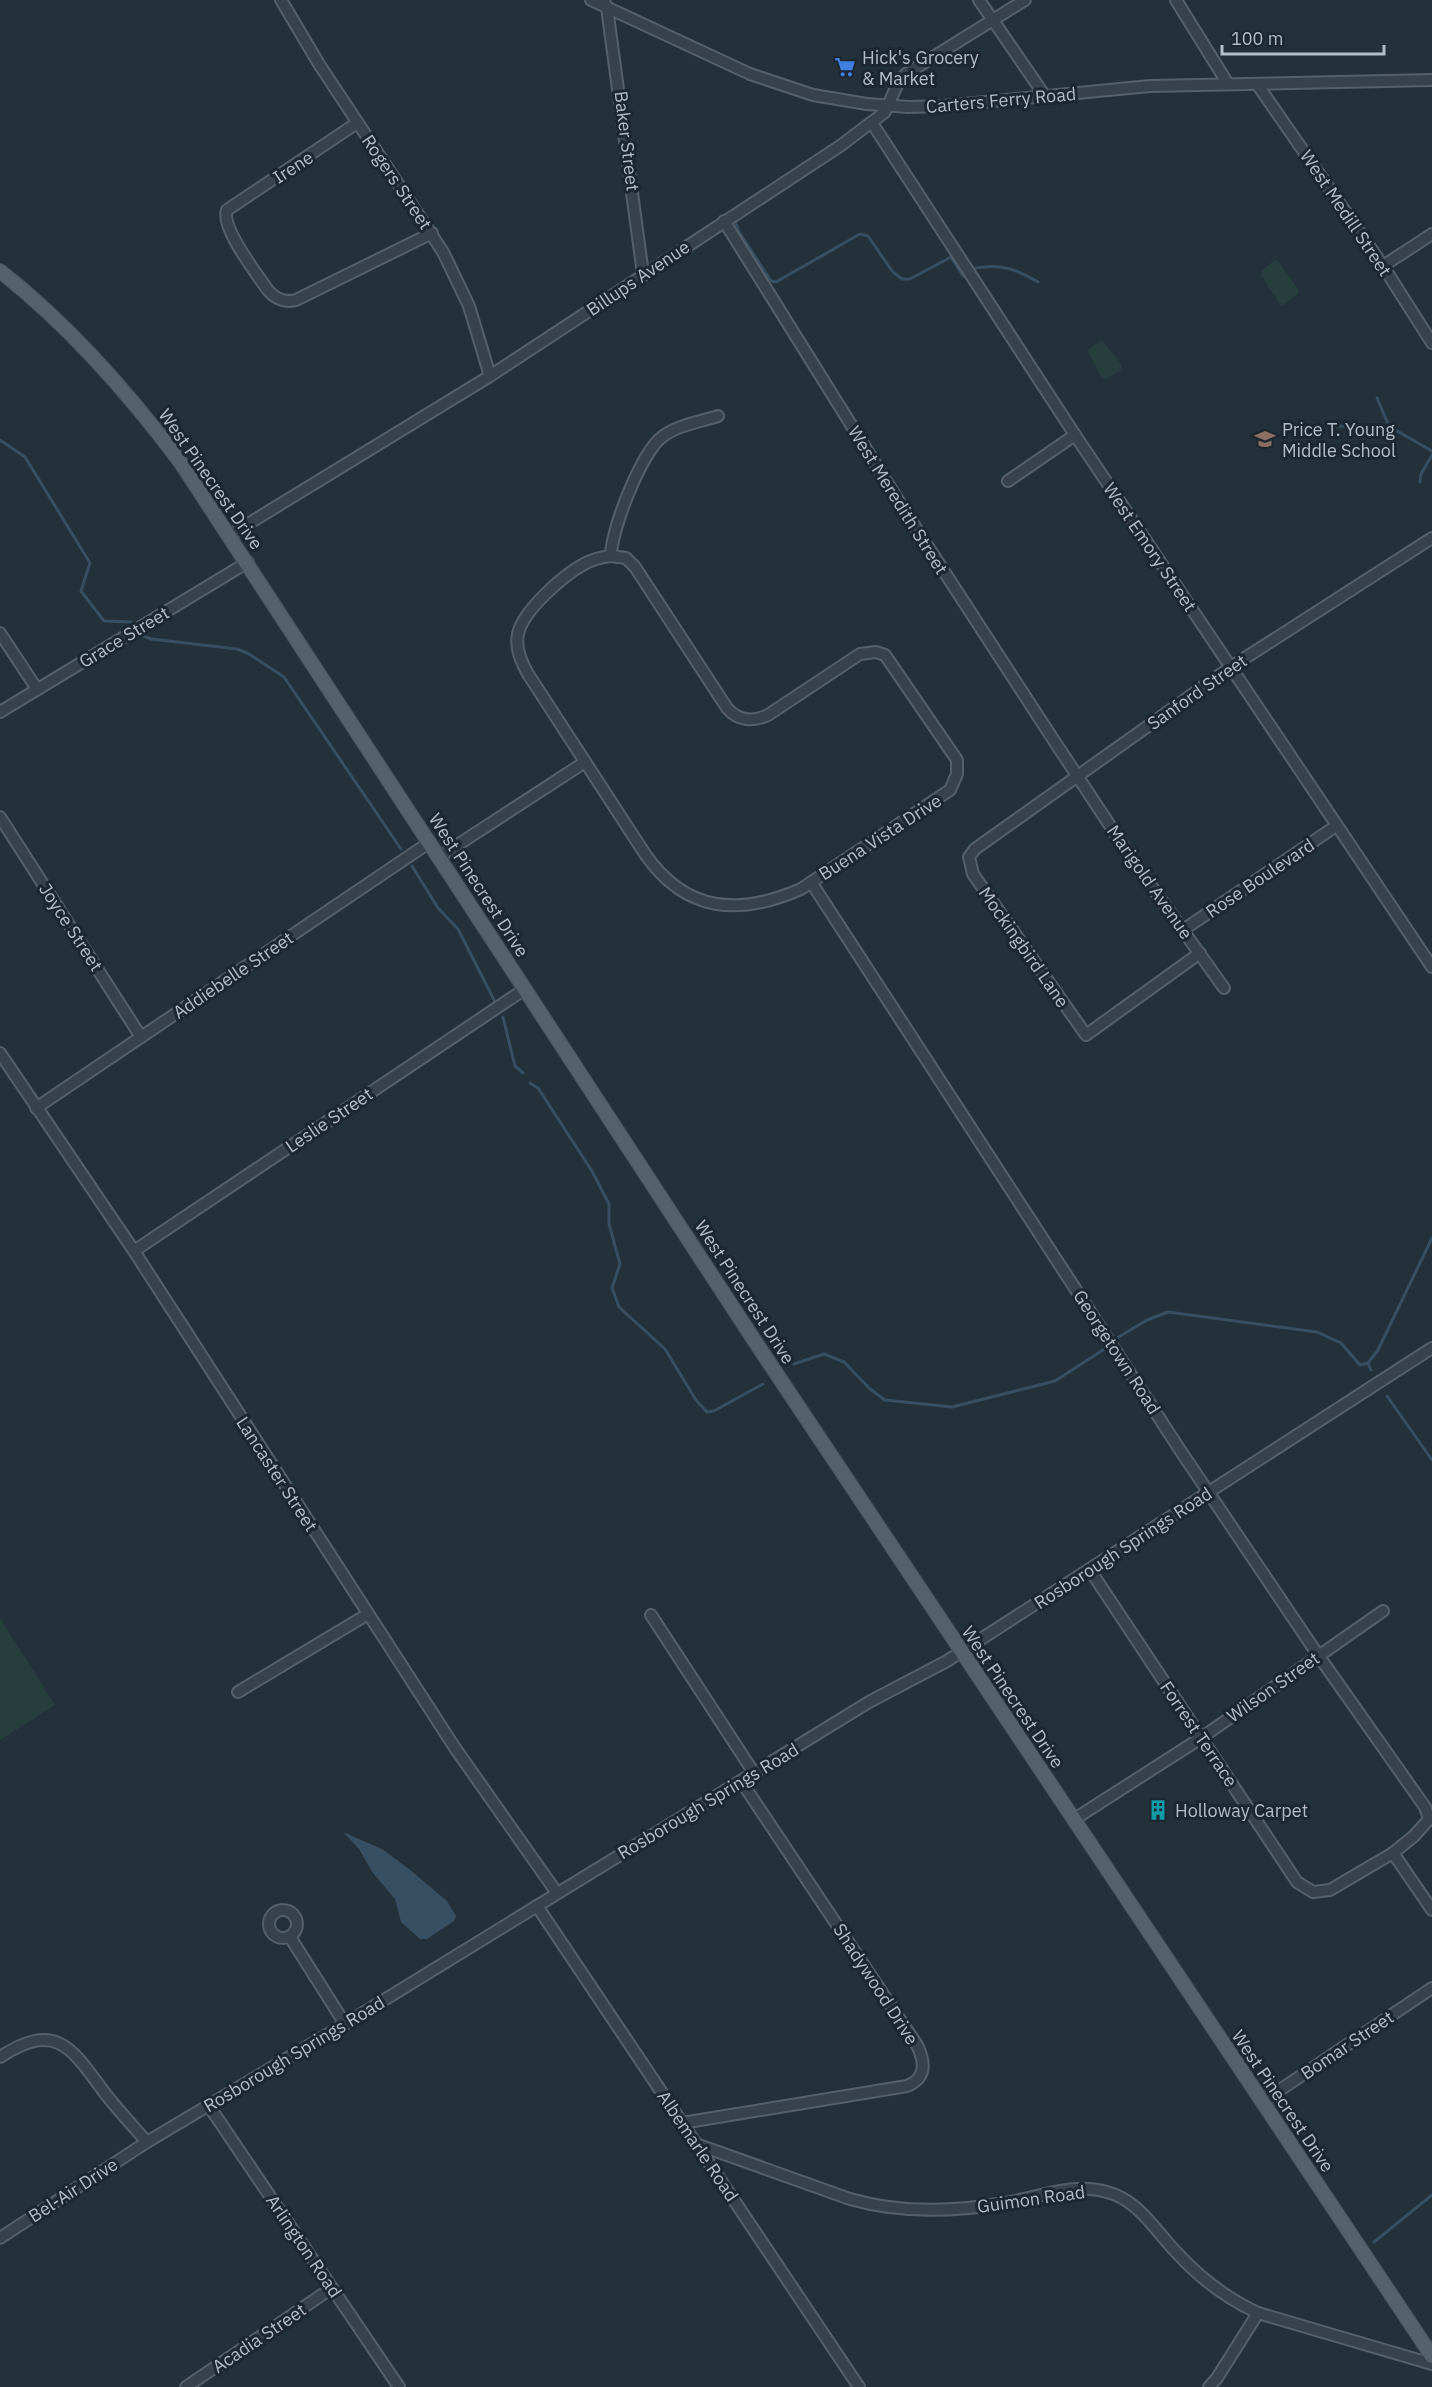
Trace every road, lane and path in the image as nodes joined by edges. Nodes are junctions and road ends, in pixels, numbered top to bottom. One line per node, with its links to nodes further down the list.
1 (280, 0): 13 (street, Rogers Street)
2 (591, 0): 6 (street, Carters Ferry Road)
3 (979, 0): 7 (street)
4 (1025, 0): 7 (street, Billups Avenue)
5 (1176, 0): 9 (street)
6 (605, 4): 12 (street, Carters Ferry Road); 20 (street, Baker Street)
7 (992, 20): 11 (street); 12 (street, Billups Avenue)
8 (1432, 80): 10 (street, Carters Ferry Road)
9 (1228, 84): 10 (street, Carters Ferry Road); 11 (street, Carters Ferry Road)
10 (1257, 84): 18 (street, West Medill Street)
11 (1045, 96): 12 (street, Carters Ferry Road)
12 (889, 106): 14 (street, Billups Avenue)
13 (357, 123): 16 (street, Rogers Street); 16 (street, Irene)
14 (872, 123): 15 (street, Billups Avenue); 24 (street, West Emory Street)
15 (724, 221): 20 (street, Billups Avenue); 35 (street, West Meredith Street)
16 (432, 233): 22 (street, Rogers Street)
17 (1432, 234): 18 (street)
18 (1383, 266): 21 (street, West Medill Street)
19 (1, 272): 26 (main road, West Pinecrest Drive)
20 (644, 274): 22 (street, Billups Avenue)
21 (1432, 343)
22 (490, 376): 26 (street, Billups Avenue)
23 (718, 416): 28 (street)
24 (1075, 435): 25 (street); 31 (street, West Emory Street)
25 (1008, 481)
26 (230, 535): 29 (main road, West Pinecrest Drive)
27 (1432, 538): 31 (street, Sanford Street)
28 (611, 556): 34 (street, Buena Vista Drive); 41 (street, Buena Vista Drive)
29 (248, 562): 32 (street, Grace Street); 38 (main road, West Pinecrest Drive)
30 (0, 633): 32 (street)
31 (1231, 667): 35 (street, Sanford Street); 37 (street, West Emory Street)
32 (37, 689): 33 (street, Grace Street)
33 (0, 712)
34 (585, 762): 39 (street); 41 (street, Buena Vista Drive)
35 (1078, 775): 40 (street, Sanford Street); 42 (street, Marigold Avenue)
36 (0, 817): 47 (street, Joyce Street)
37 (1336, 826): 42 (street, Rose Boulevard); 44 (street, West Emory Street)
38 (430, 842): 39 (main road, West Pinecrest Drive); 47 (street, Addiebelle Street)
39 (439, 856): 46 (main road, West Pinecrest Drive)
40 (969, 857): 43 (street, Mockingbird Lane)
41 (811, 882): 52 (street, Georgetown Road)
42 (1183, 930): 43 (street, Marigold Avenue)
43 (1200, 953): 45 (street, Marigold Avenue)
44 (1432, 967)
45 (1224, 988)
46 (525, 989): 50 (street, Leslie Street); 57 (main road, West Pinecrest Drive)
47 (141, 1037): 49 (street, Addiebelle Street)
48 (0, 1053): 49 (street, Lancaster Street)
49 (36, 1108): 50 (street, Lancaster Street)
50 (134, 1251): 55 (street, Lancaster Street)
51 (1432, 1348): 52 (street, Rosborough Springs Road)
52 (1209, 1493): 53 (street, Rosborough Springs Road); 58 (street, Georgetown Road)
53 (1090, 1570): 57 (street, Rosborough Springs Road); 60 (street, Forrest Terrace)
54 (1383, 1611): 58 (street, Wilson Street)
55 (368, 1614): 59 (street); 66 (street, Lancaster Street)
56 (651, 1615): 61 (street)
57 (962, 1652): 61 (street, Rosborough Springs Road); 64 (main road, West Pinecrest Drive)
58 (1318, 1655): 60 (street, Wilson Street); 63 (street, Georgetown Road)
59 (238, 1692)
60 (1201, 1738): 64 (street, Wilson Street); 65 (street, Forrest Terrace)
61 (754, 1773): 62 (street, Rosborough Springs Road)
62 (741, 1781): 66 (street, Rosborough Springs Road); 75 (street, Shadywood Drive)
63 (1431, 1817): 65 (street)
64 (1073, 1820): 73 (main road, West Pinecrest Drive)
65 (1393, 1853): 68 (street)
66 (557, 1893): 67 (street, Rosborough Springs Road)
67 (537, 1906): 71 (street, Rosborough Springs Road); 75 (street, Albemarle Road)
68 (1432, 1910)
69 (290, 1937): 71 (street)
70 (1432, 1988): 73 (street, Bomar Street)
71 (345, 2024): 74 (street, Rosborough Springs Road)
72 (0, 2057): 76 (street)
73 (1262, 2102): 81 (main road, West Pinecrest Drive)
74 (209, 2106): 76 (street, Rosborough Springs Road); 79 (street, Arlington Road)
75 (682, 2123): 77 (street, Albemarle Road)
76 (147, 2142): 78 (street, Bel-Air Drive)
77 (696, 2144): 80 (street, Guimon Road); 85 (street, Albemarle Road)
78 (0, 2238)
79 (332, 2288): 83 (street, Acadia Street); 84 (street, Arlington Road)
80 (1258, 2313): 82 (street, Guimon Road); 86 (street)
81 (1432, 2356)
82 (1432, 2364)
83 (186, 2387)
84 (399, 2387)
85 (859, 2387)
86 (1209, 2387)

